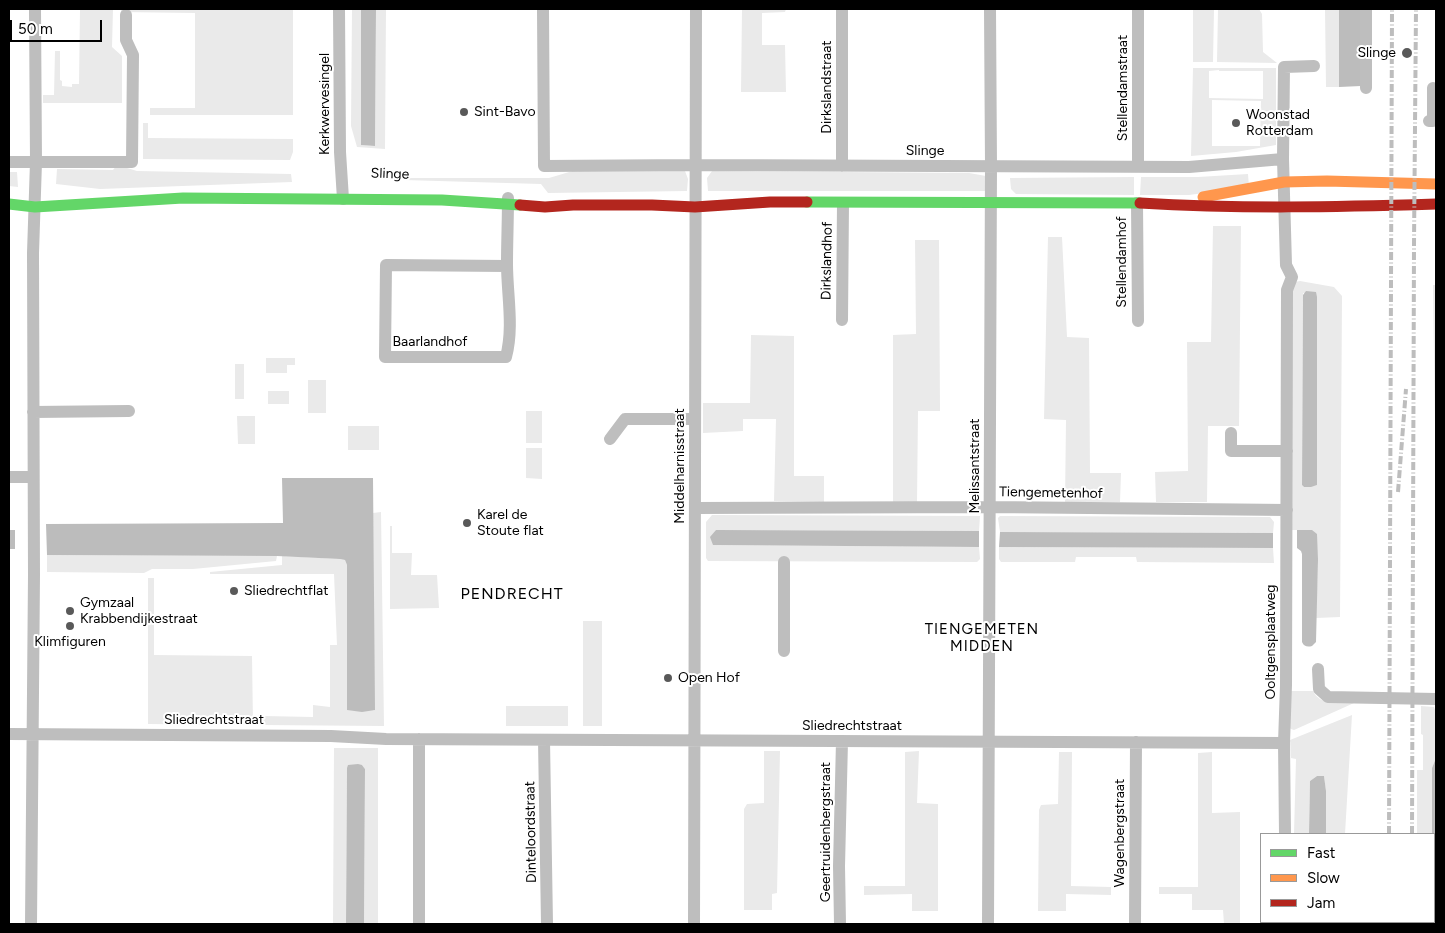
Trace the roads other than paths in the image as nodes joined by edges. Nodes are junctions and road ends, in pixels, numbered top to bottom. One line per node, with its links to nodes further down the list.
1 (35, 9): 16 (street)
2 (339, 9): 23 (street, Kerkwervesingel)
3 (543, 9): 17 (street, Slinge)
4 (696, 9): 17 (street, Middelharnisstraat)
5 (842, 9): 18 (street, Dirkslandstraat)
6 (990, 9): 19 (street, Melissantstraat)
7 (1138, 9): 20 (street, Stellendamstraat)
8 (1366, 9): 11 (street)
9 (126, 15): 16 (street)
10 (1314, 66): 14 (street)
11 (1366, 88)
12 (1433, 88): 13 (street)
13 (1430, 121)
14 (1283, 159): 20 (street, Slinge); 21 (street)
15 (9, 162): 16 (street)
16 (36, 162): 25 (street)
17 (696, 164): 18 (street, Slinge); 27 (street, Middelharnisstraat)
18 (842, 166): 19 (street, Slinge)
19 (991, 166): 20 (street, Slinge); 28 (street, Melissantstraat)
20 (1138, 167)
21 (1284, 182): 22 (street, Slinge); 30 (street, Slinge); 33 (street, Ooltgensplaatweg)
22 (1436, 184)
23 (349, 191): 24 (street, Slinge); 25 (street, Slinge); 26 (street, Slinge); 26 (street, Slinge)
24 (63, 194)
25 (28, 196): 31 (street, Slinge); 38 (street)
26 (508, 201): 27 (street, Slinge); 34 (street, Baarlandhof)
27 (695, 202): 29 (street, Slinge); 39 (street, Middelharnisstraat)
28 (991, 202): 29 (street, Slinge); 30 (street, Slinge); 45 (street, Melissantstraat)
29 (843, 203): 35 (street, Dirkslandhof)
30 (1137, 203): 33 (street, Slinge); 36 (street, Stellendamhof)
31 (9, 204)
32 (1436, 204): 33 (street, Slinge)
33 (1285, 206): 42 (street, Ooltgensplaatweg)
34 (507, 266): 34 (street, Baarlandhof)
35 (842, 320)
36 (1138, 321)
37 (129, 411): 38 (street)
38 (33, 412): 44 (street)
39 (695, 419): 41 (street); 46 (street, Middelharnisstraat)
40 (1231, 433): 42 (street)
41 (610, 439)
42 (1287, 451): 47 (street, Ooltgensplaatweg)
43 (9, 477): 44 (street)
44 (32, 477): 53 (street)
45 (990, 507): 46 (street, Tiengemetenhof); 47 (street, Tiengemetenhof); 59 (street, Melissantstraat)
46 (695, 508): 56 (street, Middelharnisstraat)
47 (1287, 510): 57 (street, Ooltgensplaatweg)
48 (784, 562): 49 (street)
49 (784, 651)
50 (1318, 669): 51 (street)
51 (1436, 699)
52 (9, 734): 53 (street, Sliedrechtstraat)
53 (32, 734): 54 (street, Sliedrechtstraat); 62 (street)
54 (419, 739): 55 (street, Sliedrechtstraat); 63 (street)
55 (544, 740): 56 (street, Sliedrechtstraat); 64 (street, Dinteloordstraat)
56 (694, 740): 58 (street, Sliedrechtstraat); 65 (street, Middelharnisstraat)
57 (1284, 740): 60 (street, Sliedrechtstraat); 61 (street, Ooltgensplaatweg)
58 (842, 741): 59 (street, Sliedrechtstraat); 66 (street, Geertruidenbergstraat)
59 (989, 742): 60 (street, Sliedrechtstraat); 67 (street, Melissantstraat)
60 (1136, 742): 68 (street, Wagenbergstraat)
61 (1285, 833)
62 (32, 924)
63 (419, 924)
64 (547, 924)
65 (694, 924)
66 (840, 924)
67 (988, 924)
68 (1135, 924)

